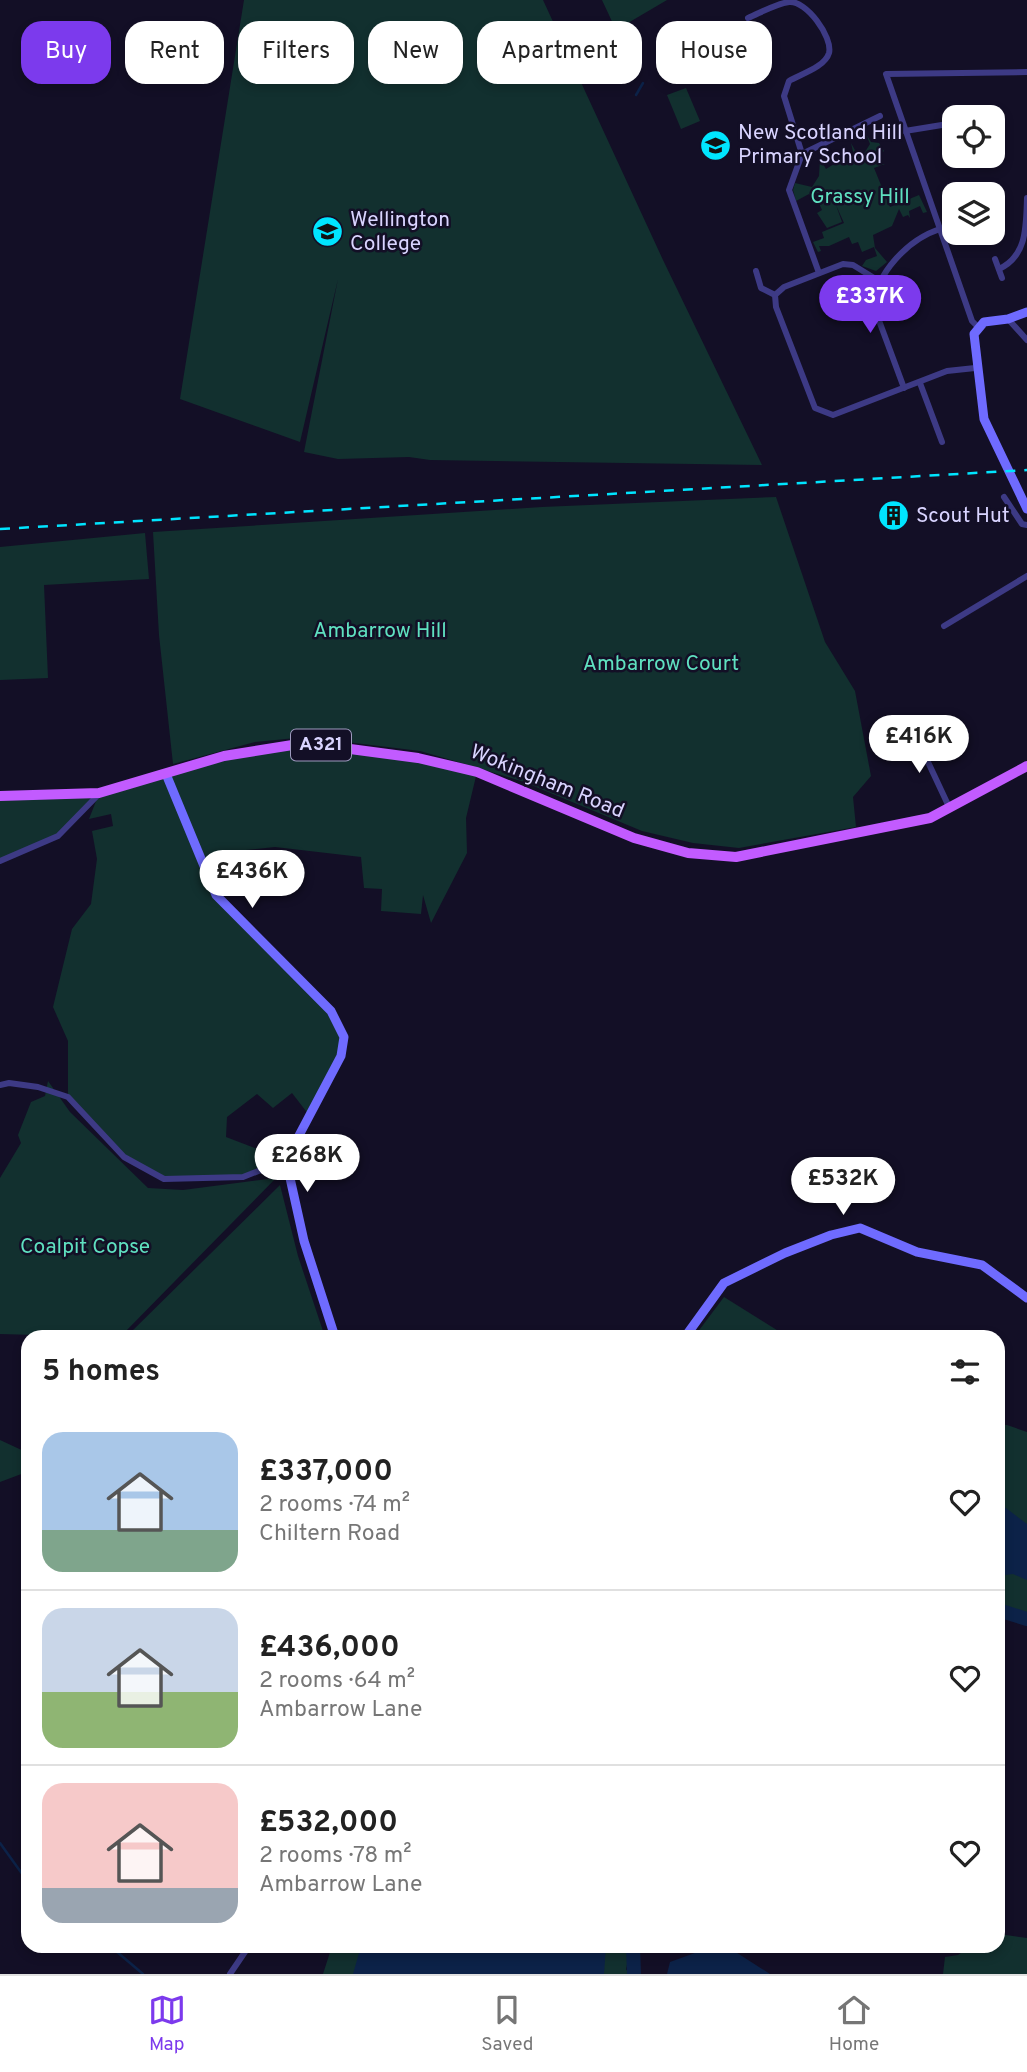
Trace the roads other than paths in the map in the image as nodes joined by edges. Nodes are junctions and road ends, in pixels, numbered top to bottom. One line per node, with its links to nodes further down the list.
1 (748, 18): 6 (street)
2 (1027, 72): 5 (street)
3 (880, 116): 6 (street)
4 (942, 125): 5 (street)
5 (905, 131): 8 (street)
6 (802, 154): 12 (street)
7 (1027, 198): 10 (street)
8 (940, 229): 14 (street); 18 (street)
9 (995, 259): 10 (street)
10 (999, 269): 13 (street)
11 (756, 271): 15 (street)
12 (819, 274): 14 (street); 15 (street)
13 (1002, 278)
14 (879, 281): 22 (street)
15 (775, 295): 22 (street)
16 (1027, 312): 17 (street)
17 (1009, 319): 18 (street); 19 (street)
18 (977, 327): 20 (street)
19 (1027, 340)
20 (975, 368): 21 (street); 25 (street)
21 (920, 383): 22 (street); 23 (street)
22 (904, 388)
23 (942, 442)
24 (1003, 497): 26 (street)
25 (1027, 509)
26 (1027, 525)
27 (1027, 576): 28 (street)
28 (944, 626)
29 (913, 730): 34 (street)
30 (1027, 766): 34 (main road, Wokingham Road / A321)
31 (166, 774): 32 (main road, Wokingham Road / A321); 34 (main road, Wokingham Road / A321); 37 (street)
32 (99, 793): 33 (main road, Wokingham Road / A321); 35 (street)
33 (0, 796)
34 (950, 809)
35 (0, 861)
36 (0, 1086): 37 (street)
37 (286, 1160): 39 (street)
38 (1027, 1298): 40 (street)
39 (333, 1330)
40 (690, 1330)
41 (244, 1953): 42 (street)
42 (230, 1974)

